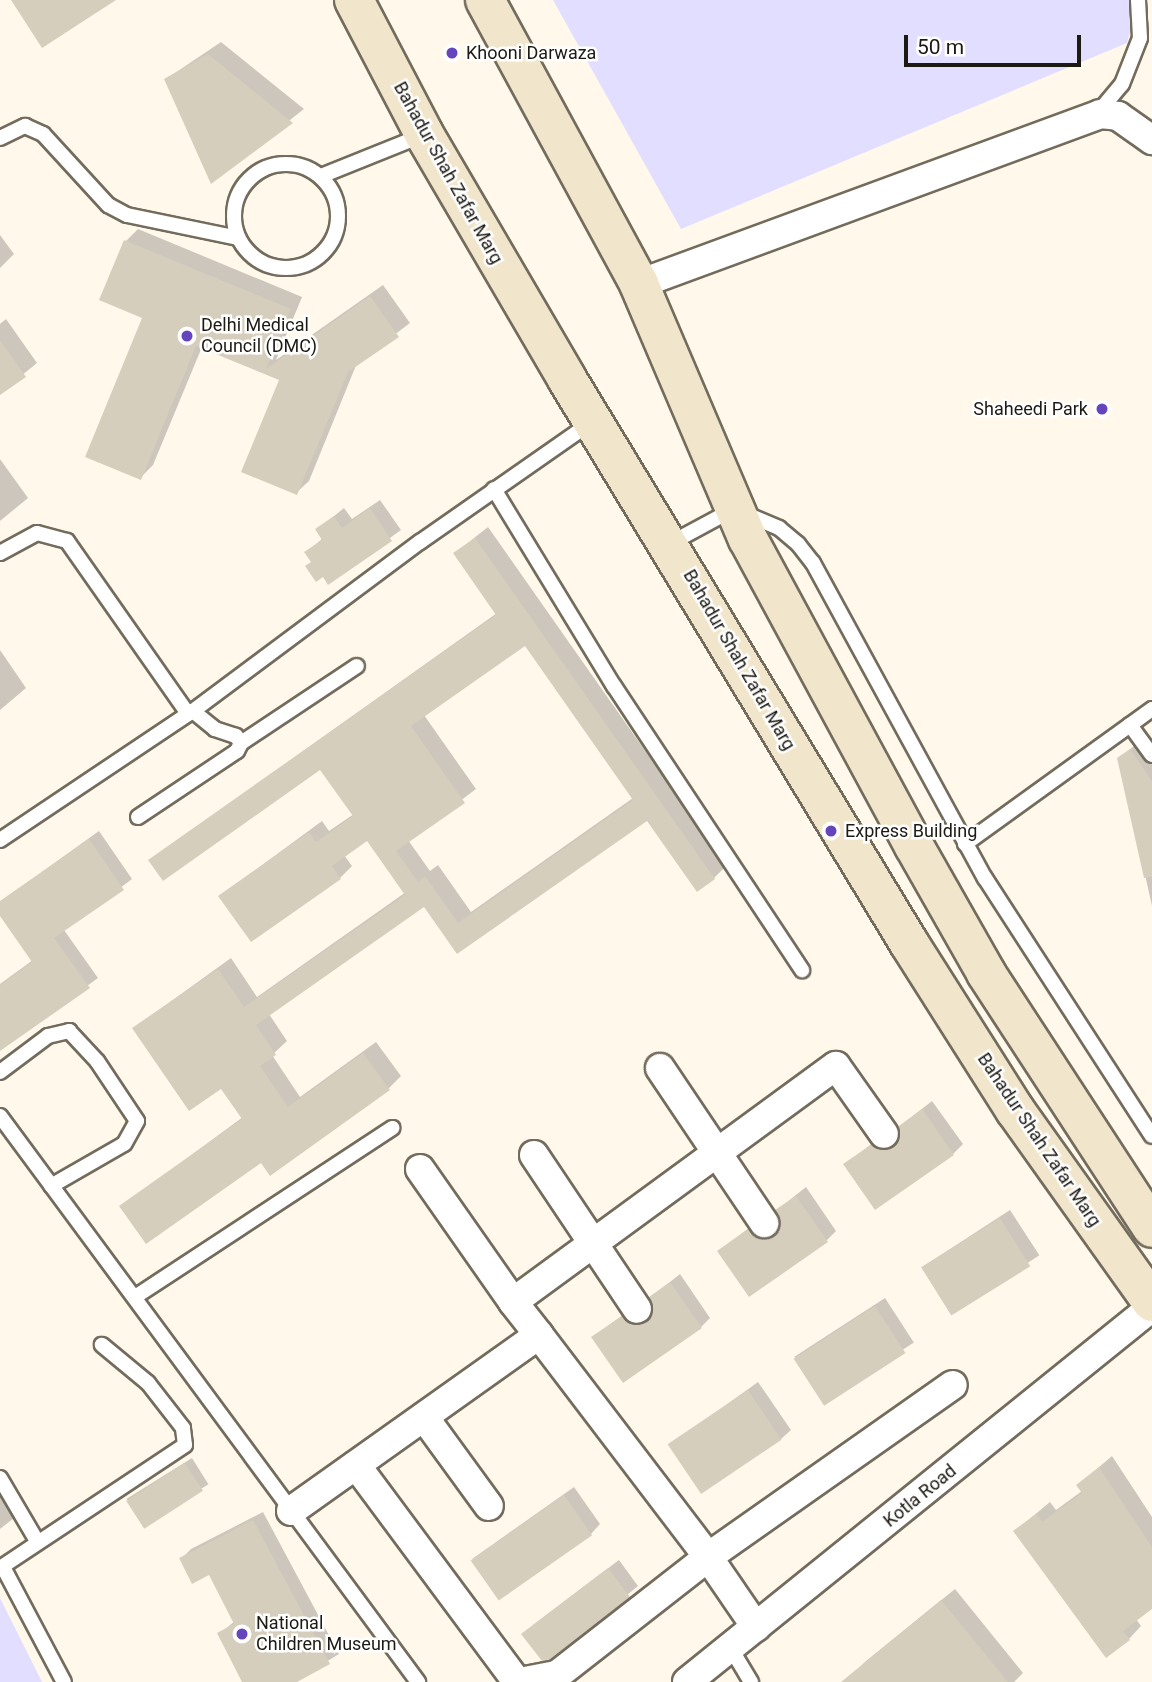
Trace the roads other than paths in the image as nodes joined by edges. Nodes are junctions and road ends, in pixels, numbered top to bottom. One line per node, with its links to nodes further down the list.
1 (354, 0): 5 (main road, Bahadur Shah Zafar Marg)
2 (485, 0): 10 (main road)
3 (1138, 0): 4 (lane)
4 (1095, 116): 7 (street); 10 (street)
5 (424, 134): 8 (lane); 11 (main road, Bahadur Shah Zafar Marg)
6 (0, 138): 9 (lane)
7 (1152, 140)
8 (321, 176): 9 (lane); 9 (lane)
9 (238, 238)
10 (639, 284): 13 (main road)
11 (593, 421): 12 (lane); 14 (main road, Bahadur Shah Zafar Marg)
12 (494, 489): 18 (lane); 25 (lane)
13 (734, 509): 14 (lane); 24 (lane); 37 (main road)
14 (669, 544): 41 (main road, Bahadur Shah Zafar Marg)
15 (0, 553): 18 (lane)
16 (357, 666): 20 (lane)
17 (1152, 709): 19 (lane)
18 (191, 712): 20 (lane); 23 (lane)
19 (1130, 725): 21 (lane); 24 (lane)
20 (241, 743): 22 (lane)
21 (1152, 755)
22 (138, 817)
23 (0, 840)
24 (965, 844): 31 (lane)
25 (802, 970)
26 (660, 1068): 32 (street)
27 (0, 1072): 35 (lane)
28 (0, 1116): 35 (lane)
29 (392, 1128): 39 (lane)
30 (884, 1134): 32 (street)
31 (1152, 1136)
32 (716, 1152): 36 (street); 38 (street)
33 (534, 1155): 38 (street)
34 (420, 1170): 40 (street)
35 (51, 1186): 39 (lane)
36 (764, 1223)
37 (1152, 1228)
38 (593, 1244): 40 (street); 42 (street)
39 (135, 1297): 50 (lane)
40 (513, 1302): 43 (street)
41 (1152, 1304): 54 (street, Kotla Road)
42 (637, 1309)
43 (539, 1335): 46 (street); 52 (street)
44 (103, 1345): 51 (lane)
45 (953, 1385): 52 (street)
46 (424, 1417): 47 (street); 49 (street)
47 (356, 1465): 50 (street); 58 (street)
48 (0, 1478): 51 (lane)
49 (489, 1506)
50 (291, 1511): 57 (lane)
51 (37, 1541): 53 (lane)
52 (708, 1557): 54 (street); 58 (street)
53 (1, 1567): 56 (lane)
54 (755, 1627): 55 (street, Kotla Road)
55 (730, 1647): 59 (street, Kotla Road); 60 (lane)
56 (64, 1682)
57 (418, 1682)
58 (519, 1682)
59 (687, 1682)
60 (751, 1682)

